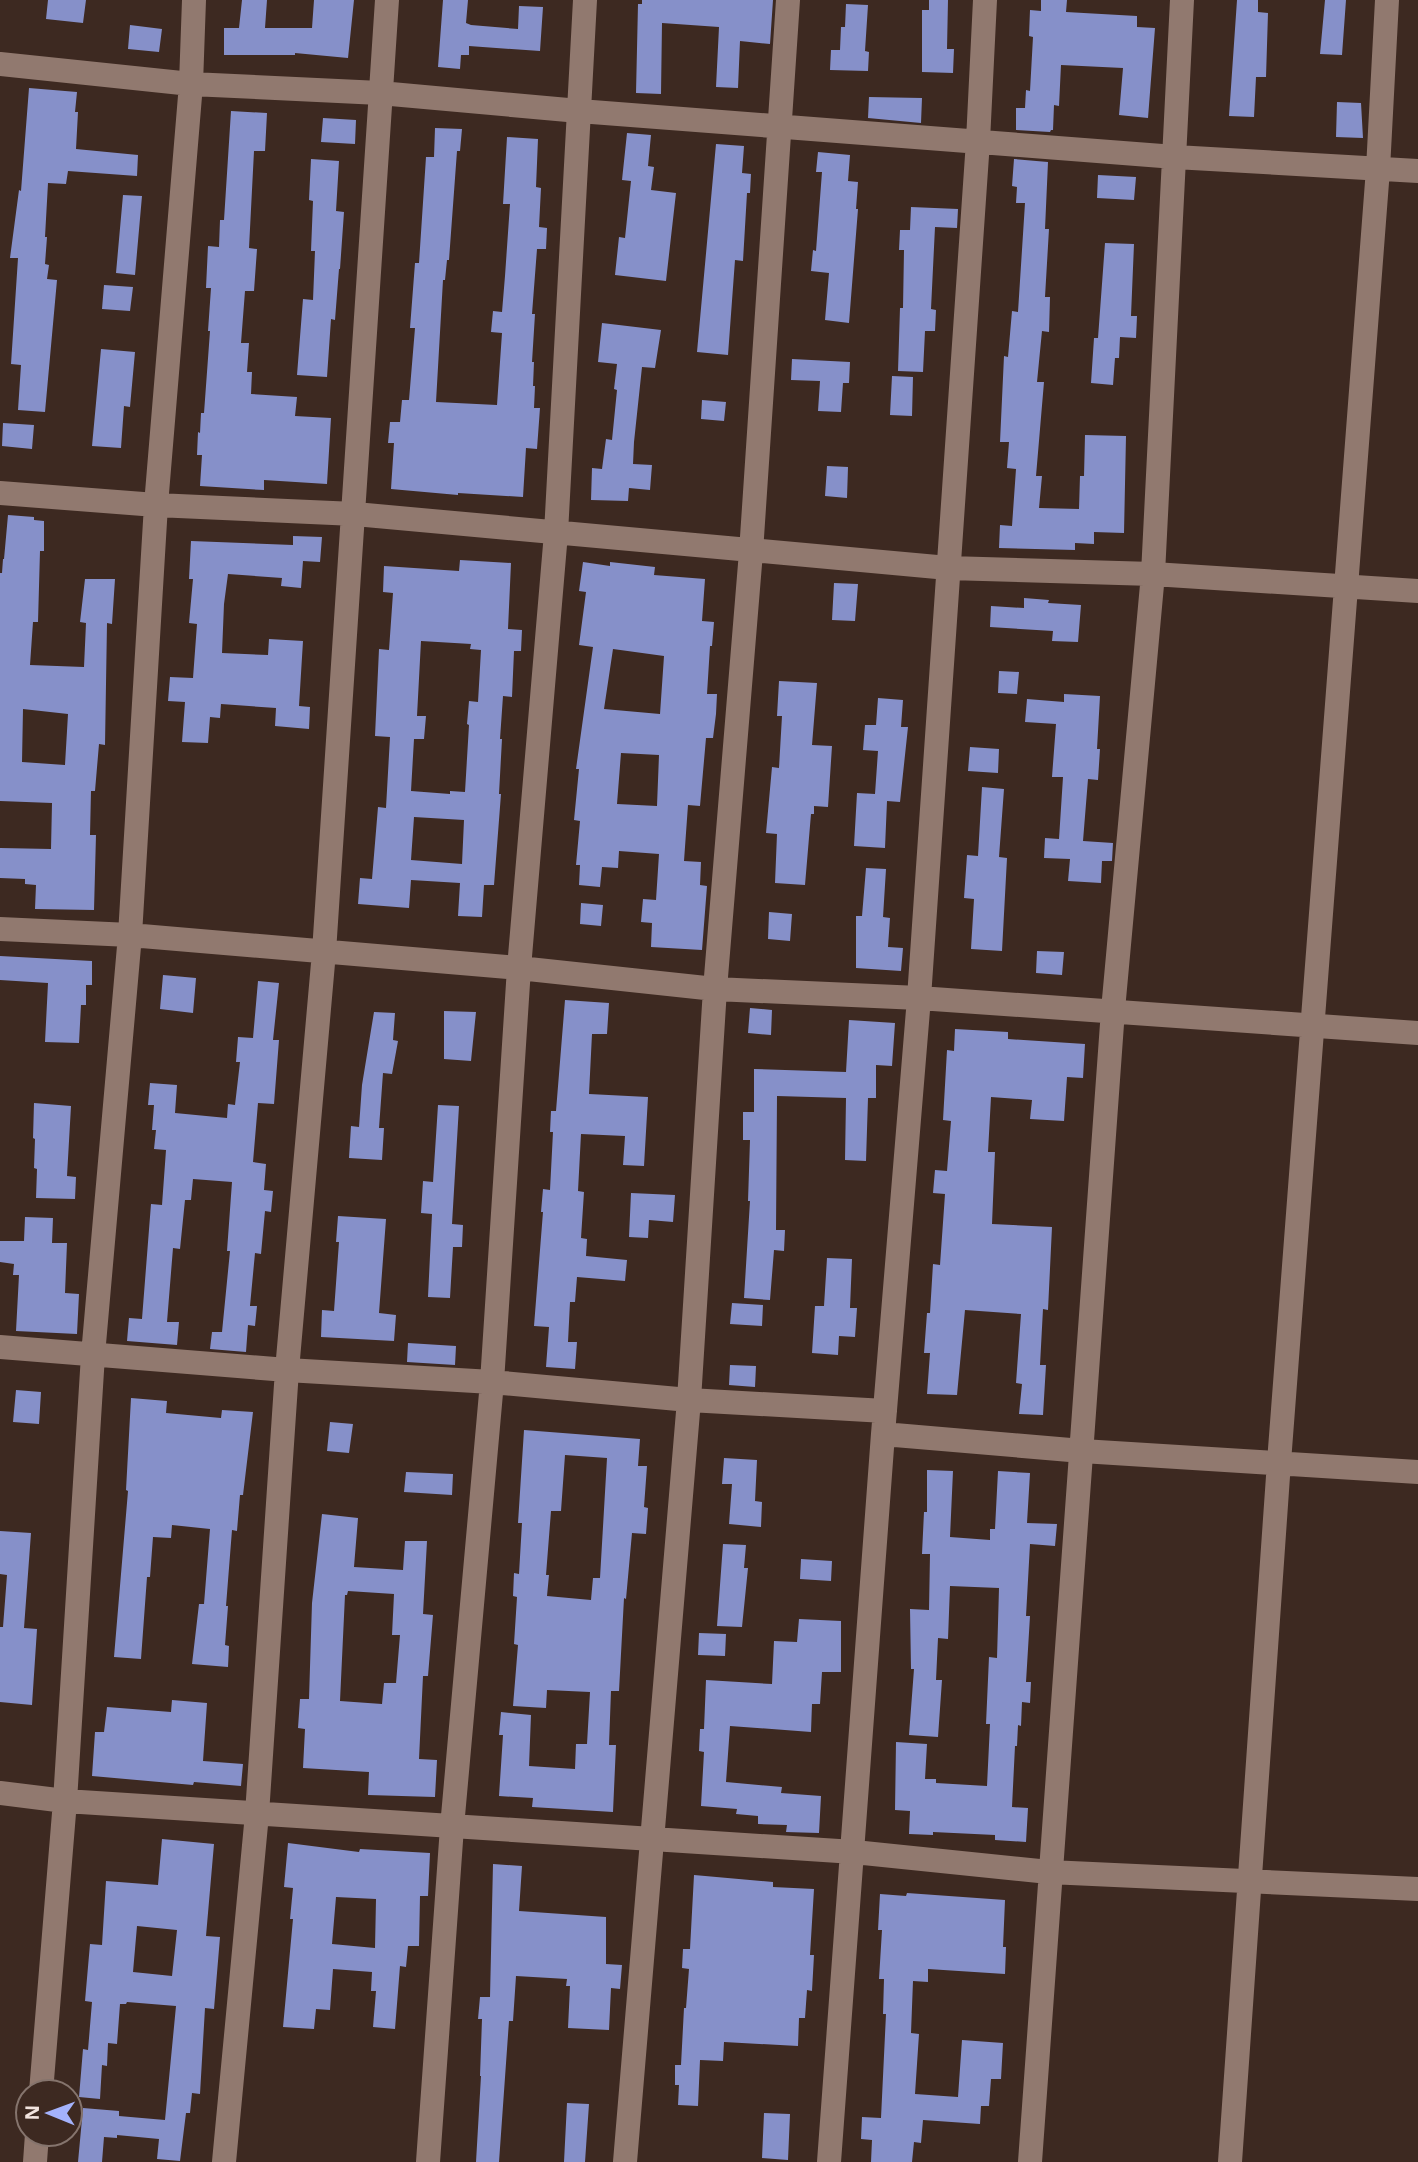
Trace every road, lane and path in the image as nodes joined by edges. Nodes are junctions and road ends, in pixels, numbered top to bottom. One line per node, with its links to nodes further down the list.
1 (194, 0): 9 (street)
2 (387, 0): 10 (street)
3 (585, 0): 11 (street)
4 (788, 0): 12 (street)
5 (985, 0): 13 (street)
6 (1182, 0): 14 (street)
7 (1387, 0): 15 (street)
8 (0, 64): 9 (street)
9 (191, 83): 10 (street); 18 (street)
10 (380, 93): 11 (street); 19 (street)
11 (579, 111): 12 (street); 20 (street)
12 (780, 127): 13 (street); 21 (street)
13 (978, 141): 14 (street); 22 (street)
14 (1175, 157): 15 (street); 23 (street)
15 (1378, 169): 16 (street); 24 (street)
16 (1418, 171)
17 (0, 493): 18 (street)
18 (156, 505): 19 (street); 27 (street)
19 (355, 514): 20 (street); 28 (street)
20 (556, 533): 21 (street); 29 (street)
21 (751, 552): 22 (street); 30 (street)
22 (948, 568): 23 (street); 31 (street)
23 (1153, 574): 24 (street); 32 (street)
24 (1347, 585): 25 (street); 33 (street)
25 (1418, 591)
26 (0, 929): 27 (street)
27 (130, 935): 28 (street); 36 (street)
28 (324, 952): 29 (street); 37 (street)
29 (519, 968): 30 (street); 38 (street)
30 (715, 989): 31 (street); 39 (street)
31 (919, 998): 32 (street); 40 (street)
32 (1113, 1010): 33 (street); 41 (street)
33 (1312, 1027): 34 (street); 42 (street)
34 (1418, 1033)
35 (0, 1347): 36 (street)
36 (93, 1355): 37 (street); 45 (street)
37 (287, 1370): 38 (street); 46 (street)
38 (492, 1382): 39 (street); 47 (street)
39 (689, 1400): 40 (street); 48 (street)
40 (884, 1422): 41 (street); 49 (street)
41 (1082, 1451): 42 (street); 50 (street)
42 (1279, 1462): 43 (street); 51 (street)
43 (1418, 1472)
44 (0, 1793): 45 (street)
45 (65, 1801): 46 (street); 53 (street)
46 (257, 1814): 47 (street); 54 (street)
47 (452, 1827): 48 (street); 55 (street)
48 (651, 1840): 49 (street); 56 (street)
49 (853, 1852): 50 (street); 57 (street)
50 (1049, 1872): 51 (street); 58 (street)
51 (1251, 1882): 52 (street); 59 (street)
52 (1418, 1889)
53 (41, 2078)
54 (224, 2162)
55 (428, 2162)
56 (625, 2162)
57 (829, 2162)
58 (1030, 2162)
59 (1230, 2162)

